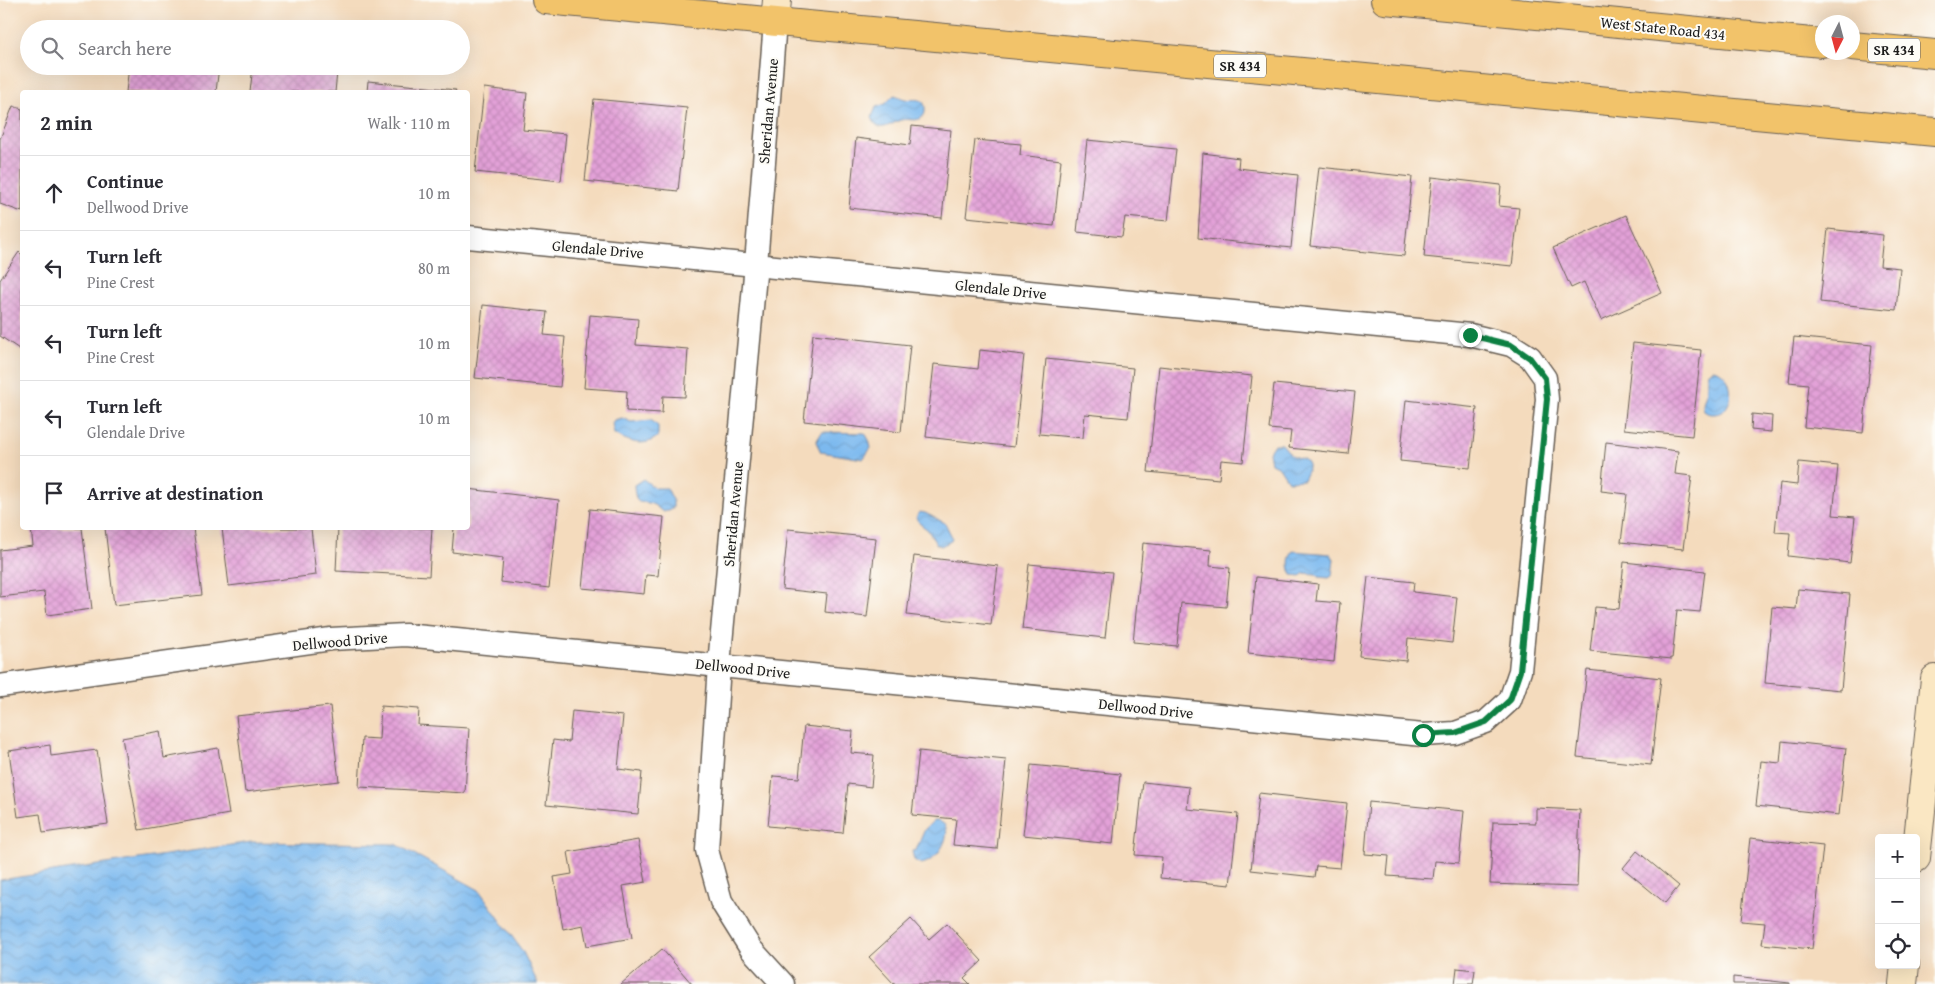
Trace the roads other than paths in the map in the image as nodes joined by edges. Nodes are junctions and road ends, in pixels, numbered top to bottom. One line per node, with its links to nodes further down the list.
1 (546, 0): 3 (main road, SR 434)
2 (1385, 0): 4 (main road, West State Road 434)
3 (776, 11): 7 (main road, SR 434); 9 (street, Sheridan Avenue)
4 (1815, 42)
5 (1860, 47): 6 (main road, SR 434)
6 (1935, 54)
7 (1935, 132)
8 (470, 237): 9 (street, Glendale Drive)
9 (756, 264): 10 (street, Sheridan Avenue); 14 (street, Glendale Drive)
10 (719, 665): 12 (street, Dellwood Drive); 14 (street, Dellwood Drive); 17 (street, Sheridan Avenue)
11 (1935, 679): 13 (street)
12 (0, 686)
13 (1933, 716): 15 (street)
14 (1486, 722)
15 (1919, 834)
16 (1905, 969): 18 (street)
17 (783, 984)
18 (1903, 984)

